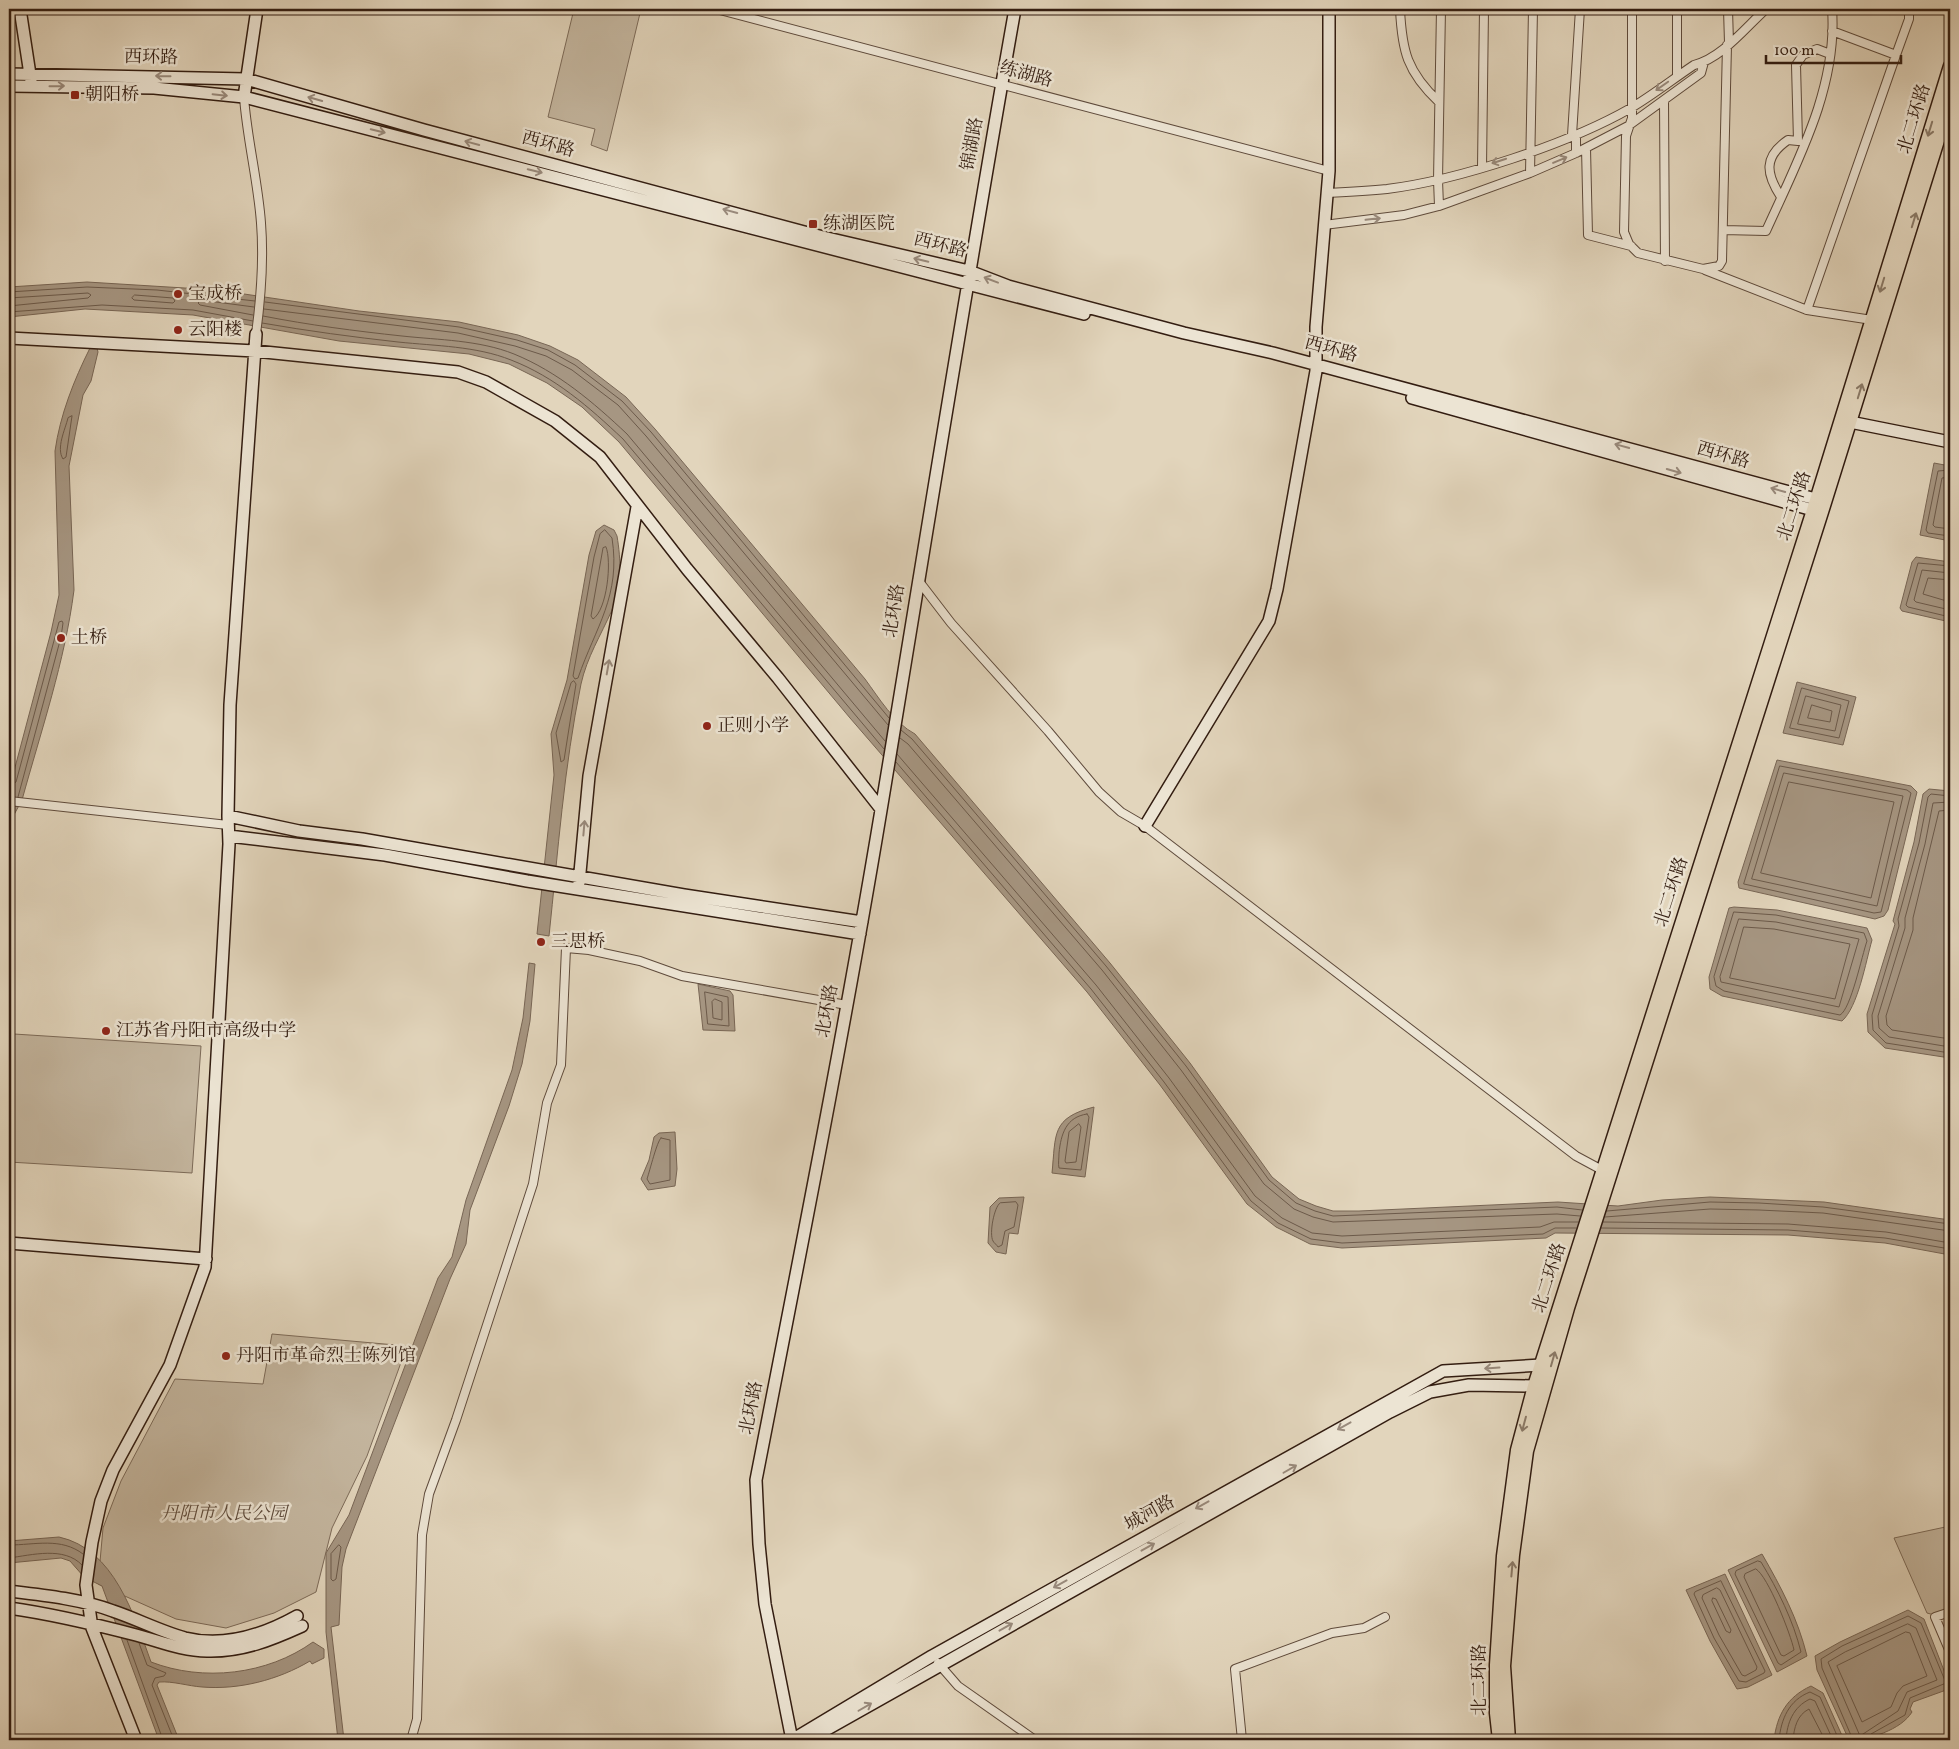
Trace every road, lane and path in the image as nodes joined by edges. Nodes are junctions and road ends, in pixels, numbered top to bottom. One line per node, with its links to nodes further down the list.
1 (20, 9): 24 (street)
2 (257, 9): 26 (street)
3 (716, 9): 27 (street, 练湖路)
4 (1016, 9): 27 (street, 锦湖路)
5 (1329, 9): 41 (street)
6 (1400, 9): 32 (street)
7 (1440, 9): 32 (street)
8 (1484, 9): 40 (street)
9 (1533, 9): 38 (street)
10 (1580, 9): 36 (street)
11 (1632, 9): 34 (street)
12 (1677, 9): 25 (street)
13 (1728, 9): 18 (street)
14 (1766, 9): 18 (street)
15 (1832, 9): 17 (street)
16 (1909, 9): 20 (street)
17 (1832, 31): 19 (street); 20 (street)
18 (1728, 44): 21 (street); 48 (street)
19 (1830, 54): 45 (street); 45 (street)
20 (1896, 54): 54 (street)
21 (1704, 62): 25 (street); 31 (street)
22 (1950, 66): 55 (main road, 北二环路, one-way to 55)
23 (9, 74): 24 (street, 西环路)
24 (30, 74): 26 (street, 西环路, one-way to 24); 29 (street)
25 (1677, 76): 34 (street, one-way to 34)
26 (246, 79): 30 (street); 52 (street, 西环路, one-way to 26)
27 (1002, 84): 41 (street, 练湖路); 52 (street, 锦湖路)
28 (9, 86): 29 (street, 西环路)
29 (32, 86): 30 (street, 西环路, one-way to 30)
30 (244, 97): 53 (street, 西环路, one-way to 53); 56 (street)
31 (1664, 101): 35 (street); 50 (street)
32 (1439, 102): 43 (street)
33 (1950, 102): 60 (main road, 北二环路, one-way to 33)
34 (1632, 108): 35 (street); 36 (street)
35 (1628, 126): 37 (street); 49 (street)
36 (1574, 135): 38 (street); 39 (street)
37 (1586, 148): 39 (street); 49 (street)
38 (1529, 151): 40 (street, one-way to 40); 42 (street)
39 (1576, 153): 42 (street, one-way to 39)
40 (1482, 167): 43 (street)
41 (1328, 171): 44 (street)
42 (1530, 173): 46 (street)
43 (1438, 180): 44 (street); 46 (street)
44 (1327, 193): 47 (street)
45 (1782, 197): 48 (street)
46 (1440, 206): 47 (street, one-way to 46)
47 (1324, 225): 59 (street)
48 (1723, 230): 51 (street)
49 (1631, 246): 50 (street)
50 (1665, 260): 51 (street)
51 (1703, 269): 54 (street)
52 (969, 271): 53 (street, 锦湖路); 59 (street, 西环路, one-way to 52)
53 (966, 286): 59 (street, 西环路); 64 (street, 北环路)
54 (1807, 310): 55 (street)
55 (1872, 320): 62 (main road, 北二环路)
56 (256, 334): 58 (street)
57 (9, 338): 58 (street)
58 (255, 351): 63 (street); 67 (street)
59 (1316, 368): 62 (street, 西环路); 68 (street)
60 (1850, 422): 61 (street); 62 (main road, 北二环路)
61 (1950, 442)
62 (1819, 506): 73 (main road, 北二环路); 74 (main road, 北二环路)
63 (637, 507): 66 (street); 69 (street, one-way to 63)
64 (918, 580): 66 (street, 北环路); 68 (street)
65 (9, 801): 67 (street)
66 (881, 809): 71 (street, 北环路)
67 (228, 826): 69 (street); 70 (street); 77 (street)
68 (1145, 826): 73 (street)
69 (579, 876): 70 (street); 71 (street)
70 (578, 889): 71 (street)
71 (861, 928): 72 (street, 北环路)
72 (847, 1005): 89 (street); 90 (street, 北环路)
73 (1602, 1170): 74 (main road, 北二环路)
74 (1602, 1187): 76 (main road, 北二环路)
75 (9, 1243): 77 (street)
76 (1584, 1244): 78 (main road, 北二环路); 95 (main road, 北二环路, one-way to 76)
77 (206, 1259): 81 (street)
78 (1540, 1365): 79 (main road, 北二环路); 87 (street, 城河路, one-way to 87)
79 (1534, 1386): 87 (street, 城河路, one-way to 79); 94 (main road, 北二环路, one-way to 94)
80 (9, 1591): 81 (street)
81 (88, 1605): 85 (street); 85 (street)
82 (9, 1608): 85 (street)
83 (1950, 1612): 86 (street)
84 (1385, 1617): 93 (street)
85 (91, 1624): 88 (street)
86 (1950, 1652)
87 (936, 1660): 90 (street, 城河路); 91 (street, 城河路, one-way to 87); 92 (street)
88 (136, 1740)
89 (410, 1740)
90 (792, 1740)
91 (808, 1740)
92 (1035, 1740)
93 (1242, 1740)
94 (1499, 1740)
95 (1509, 1740)

